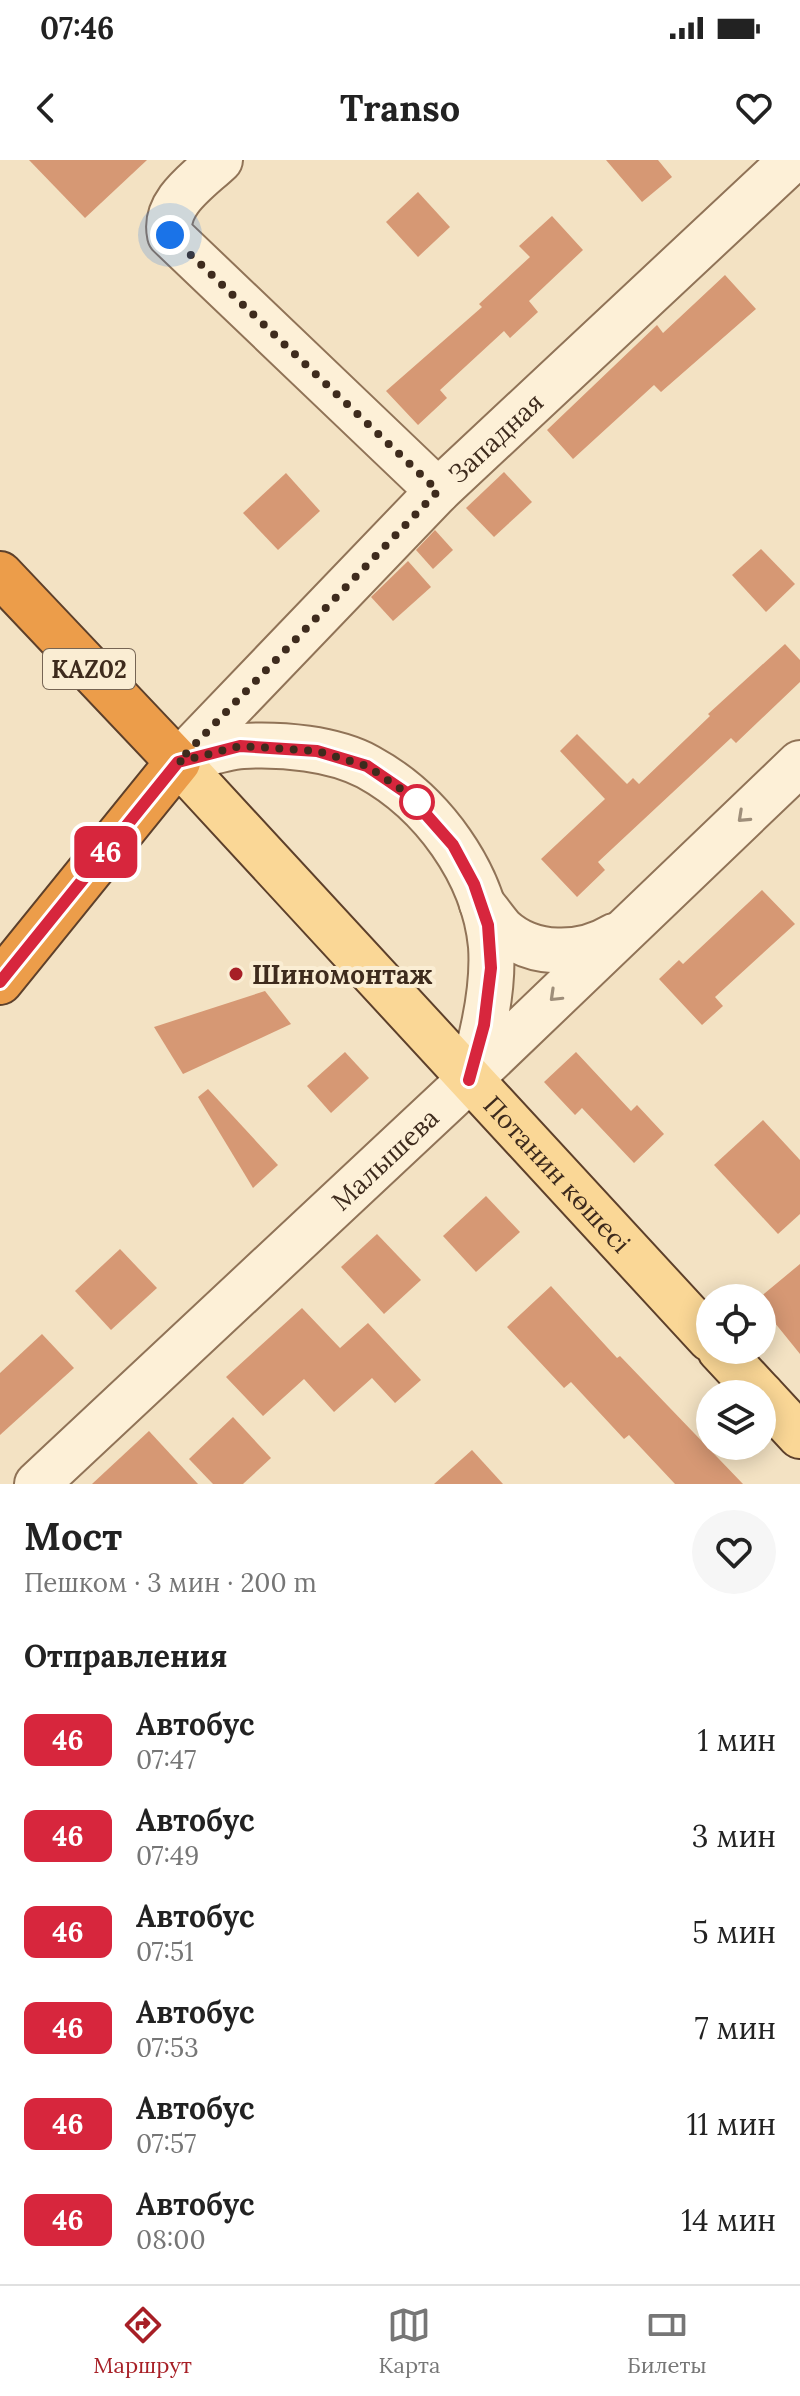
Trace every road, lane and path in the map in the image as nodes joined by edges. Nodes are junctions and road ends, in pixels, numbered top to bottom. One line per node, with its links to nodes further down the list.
1 (220, 160): 3 (street)
2 (792, 160): 3 (street, Западная)
3 (438, 491): 5 (street, Западная)
4 (0, 574): 5 (highway, KAZ02)
5 (178, 762): 7 (street); 9 (highway); 10 (main road, Потанин көшесі)
6 (800, 763): 8 (street, Малышева, one-way to 8)
7 (482, 904): 8 (street); 10 (street)
8 (622, 931): 10 (street, Малышева, one-way to 10)
9 (0, 982)
10 (469, 1080): 11 (main road, Потанин көшесі); 16 (street, Малышева)
11 (696, 1324)
12 (733, 1364): 13 (main road)
13 (748, 1380)
14 (776, 1410): 15 (main road)
15 (800, 1436)
16 (37, 1484)

